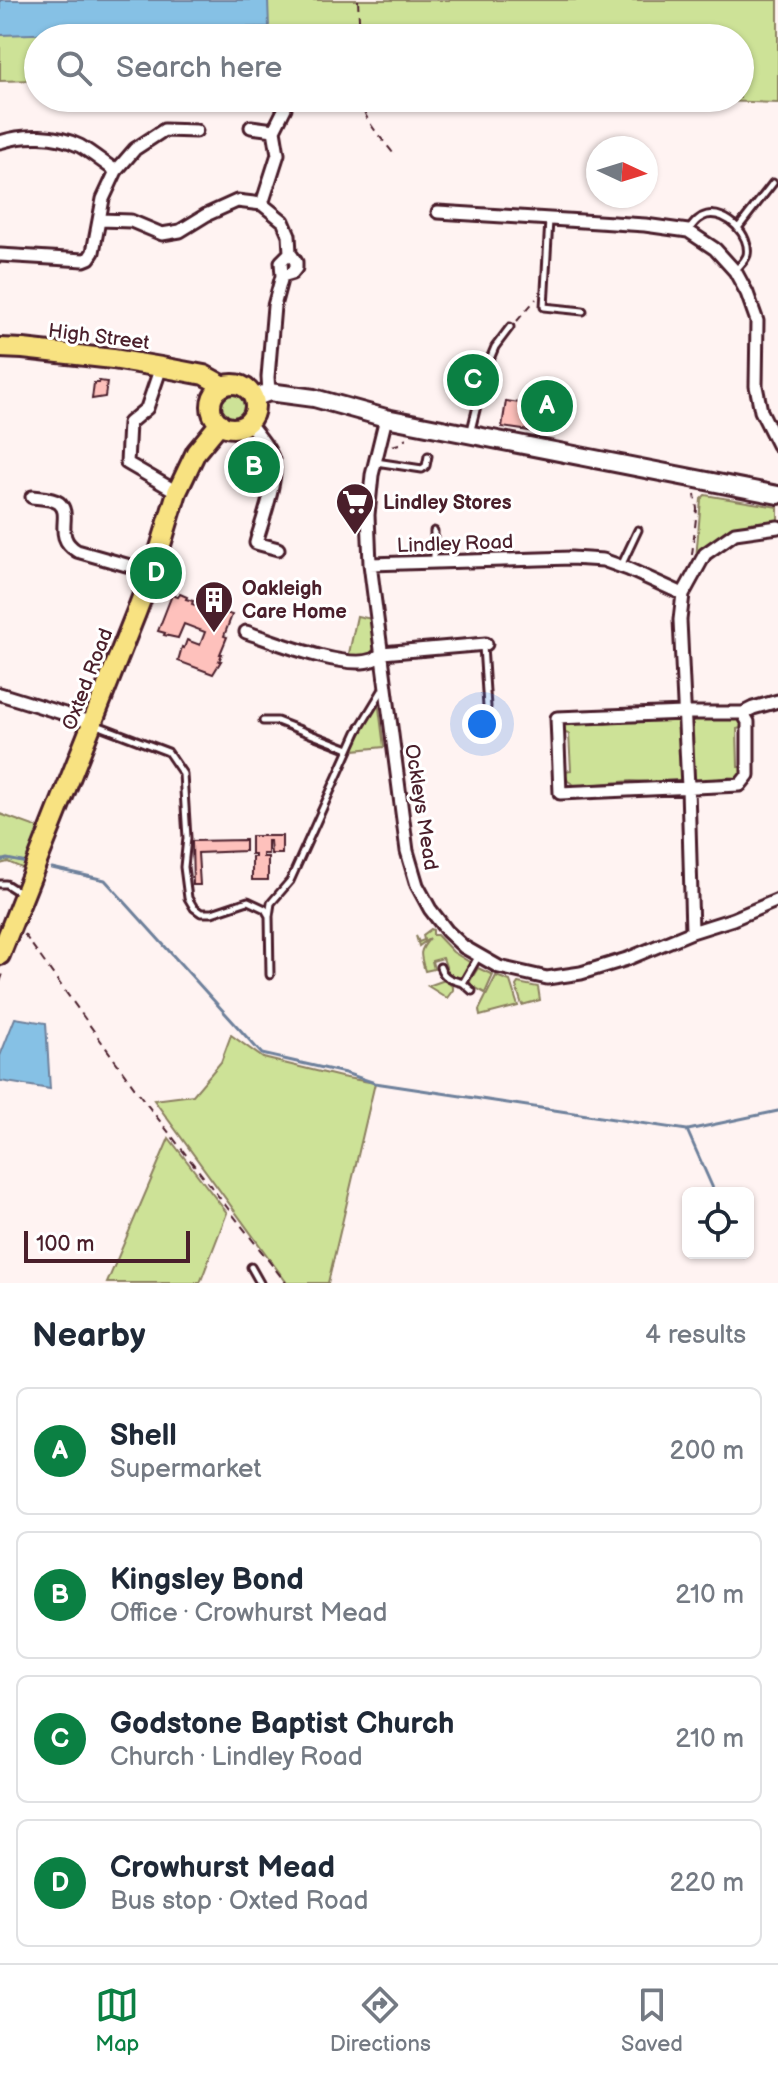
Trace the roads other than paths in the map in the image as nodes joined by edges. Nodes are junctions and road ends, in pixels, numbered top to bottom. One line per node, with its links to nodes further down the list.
1 (283, 112): 3 (street)
2 (251, 127): 3 (street)
3 (274, 130): 8 (street)
4 (196, 131): 6 (street)
5 (0, 142): 6 (street)
6 (116, 171): 11 (street)
7 (773, 183): 12 (lane)
8 (262, 204): 11 (street); 21 (street)
9 (438, 212): 10 (street)
10 (549, 219): 13 (street); 16 (lane)
11 (100, 220): 14 (street)
12 (738, 228): 13 (lane); 15 (lane)
13 (688, 231): 15 (street)
14 (0, 255)
15 (735, 271): 26 (street)
16 (583, 311)
17 (510, 327): 25 (lane)
18 (0, 348): 19 (main road, High Street)
19 (161, 367): 20 (main road, High Street); 30 (street)
20 (218, 393): 21 (main road); 24 (main road)
21 (261, 395): 22 (main road); 23 (main road)
22 (386, 418): 25 (main road); 28 (street, Lindley Road)
23 (248, 422): 24 (main road); 36 (street)
24 (220, 423): 30 (main road, Oxted Road)
25 (470, 435): 31 (main road)
26 (778, 445)
27 (428, 456): 28 (lane)
28 (375, 462): 38 (street, Lindley Road)
29 (778, 488): 31 (street)
30 (177, 492): 40 (main road, Oxted Road)
31 (778, 495)
32 (32, 497): 40 (street)
33 (778, 527): 41 (street)
34 (638, 530): 39 (lane)
35 (434, 531): 37 (lane)
36 (278, 549)
37 (434, 562): 38 (street, Lindley Road); 39 (street, Lindley Road)
38 (370, 564): 44 (street, Ockleys Mead)
39 (620, 567): 41 (street, Lindley Road)
40 (151, 572): 52 (main road, Oxted Road)
41 (683, 594): 49 (street)
42 (246, 632): 44 (street)
43 (484, 644): 44 (street); 48 (lane)
44 (382, 653): 45 (street, Ockleys Mead)
45 (385, 685): 53 (lane); 61 (street, Ockleys Mead)
46 (0, 694): 52 (street)
47 (778, 701): 50 (street)
48 (487, 707)
49 (684, 713): 50 (street); 54 (street); 54 (street)
50 (743, 713): 54 (street)
51 (263, 721): 53 (lane)
52 (94, 723): 56 (main road, Oxted Road); 58 (lane)
53 (349, 749): 58 (lane)
54 (688, 787): 59 (street)
55 (0, 884): 56 (lane)
56 (25, 896): 60 (main road, Oxted Road)
57 (778, 900): 59 (street, Ockleys Mead)
58 (269, 916): 63 (lane)
59 (692, 932): 61 (street, Ockleys Mead)
60 (0, 955)
61 (479, 956): 64 (lane)
62 (440, 967): 64 (lane)
63 (270, 975)
64 (463, 983): 65 (lane)
65 (472, 991)
66 (251, 1267): 67 (lane)
67 (260, 1283)

